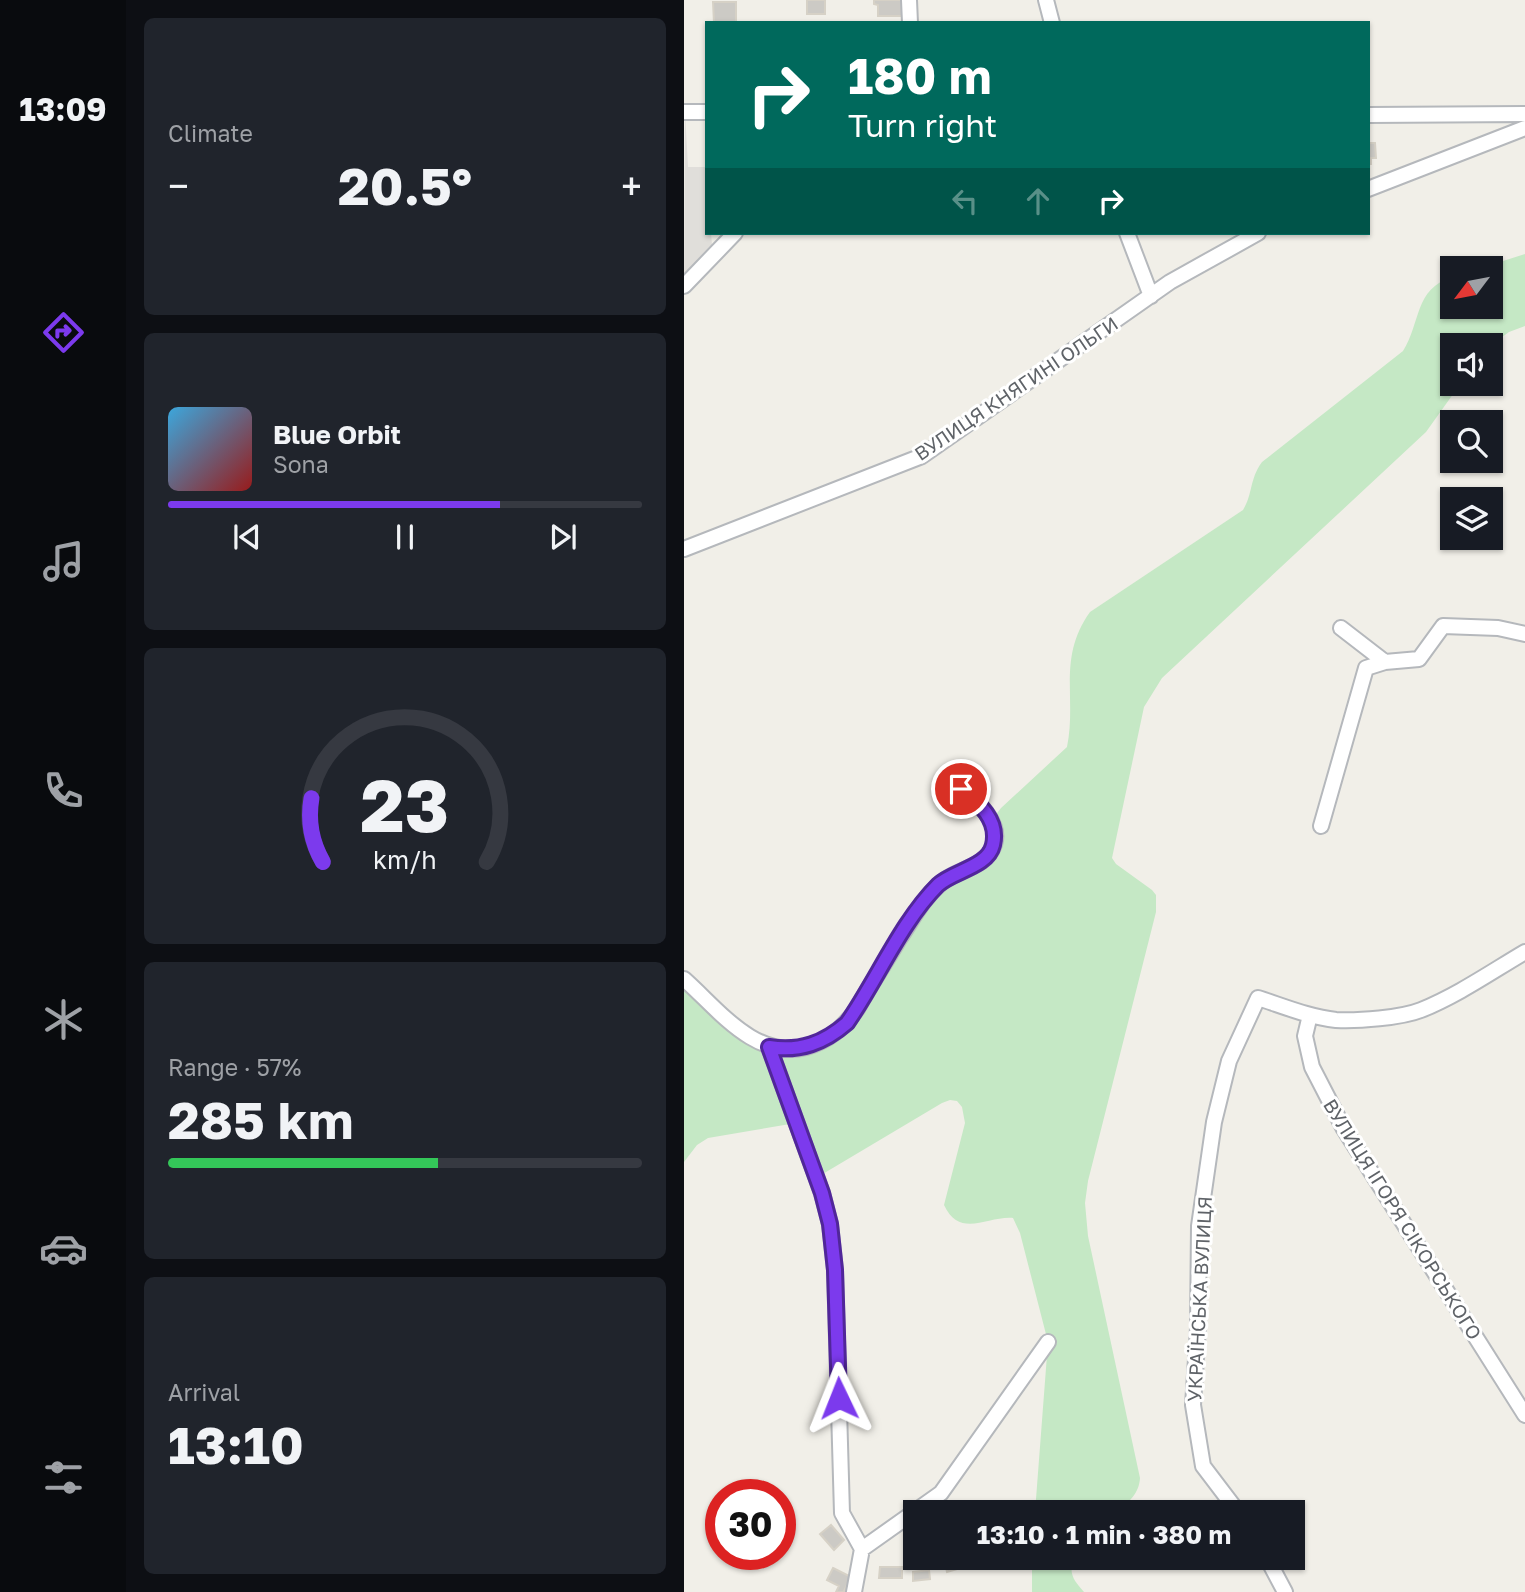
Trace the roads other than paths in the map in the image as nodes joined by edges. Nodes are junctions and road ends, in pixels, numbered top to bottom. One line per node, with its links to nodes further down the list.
1 (909, 0): 3 (street)
2 (1046, 0): 4 (street)
3 (910, 21)
4 (1051, 21)
5 (684, 112): 6 (street)
6 (705, 112)
7 (1525, 114): 8 (street)
8 (1370, 115)
9 (1525, 128): 10 (street)
10 (1370, 188)
11 (733, 235): 14 (street)
12 (1128, 235): 15 (street)
13 (1254, 235): 15 (street, ВУЛИЦЯ КНЯГИНІ ОЛЬГИ)
14 (684, 286)
15 (1151, 296): 16 (street, ВУЛИЦЯ КНЯГИНІ ОЛЬГИ)
16 (684, 549)
17 (1341, 628): 19 (street)
18 (1525, 634): 19 (street)
19 (1385, 663): 21 (street)
20 (961, 789): 25 (street)
21 (1321, 826)
22 (1525, 952): 24 (street)
23 (684, 979): 25 (street)
24 (1310, 1015): 27 (street, ВУЛИЦЯ ІГОРЯ СІКОРСЬКОГО); 28 (street, УКРАЇНСЬКА ВУЛИЦЯ)
25 (769, 1047): 29 (street)
26 (1048, 1342): 29 (street)
27 (1525, 1415)
28 (1229, 1500)
29 (862, 1549): 31 (street)
30 (1273, 1570): 32 (street)
31 (854, 1592)
32 (1285, 1592)

